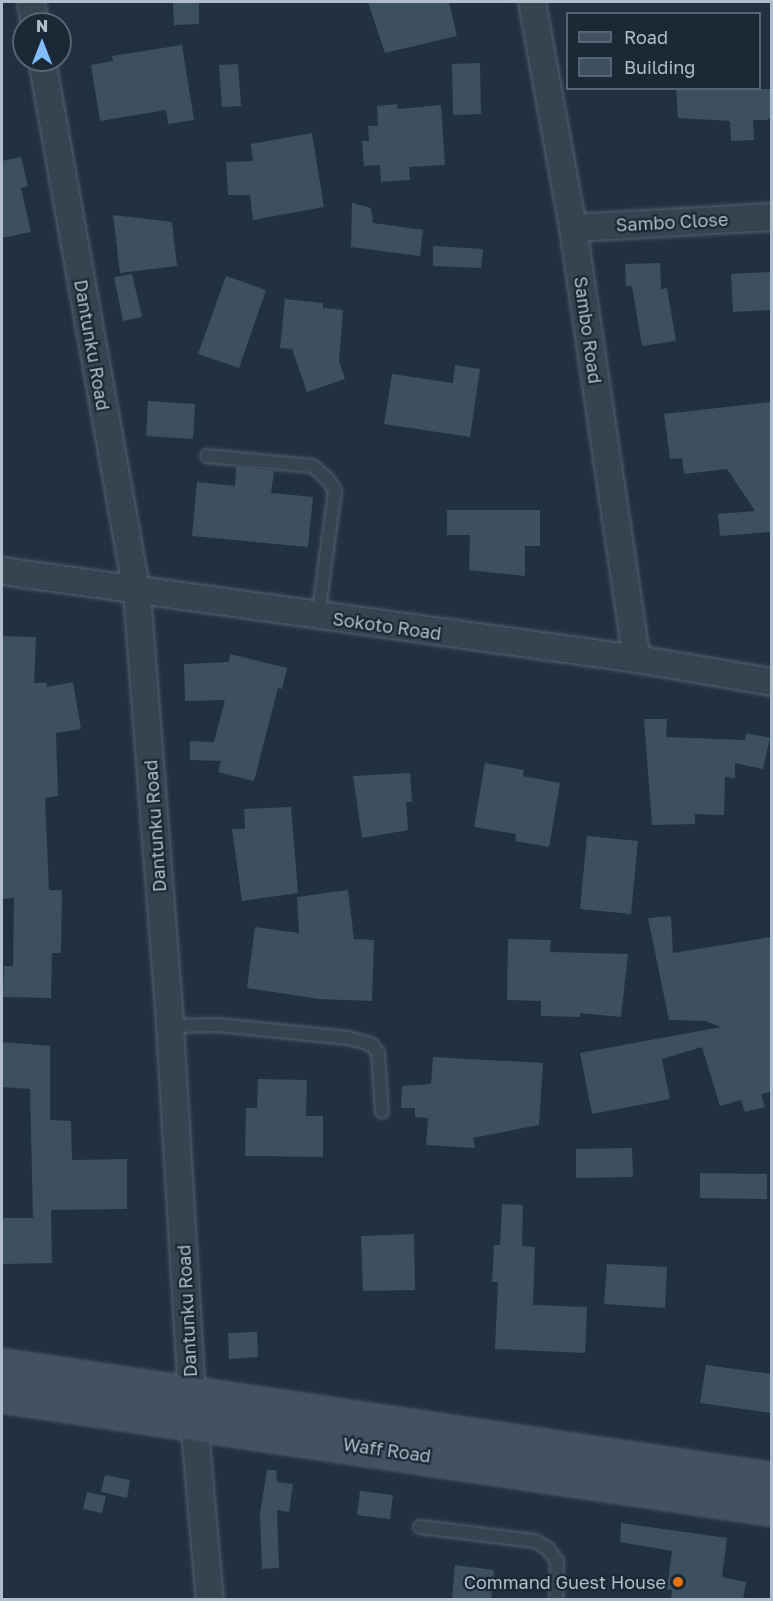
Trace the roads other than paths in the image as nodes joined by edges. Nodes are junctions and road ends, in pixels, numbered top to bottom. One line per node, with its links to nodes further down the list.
1 (532, 2): 4 (street, Sambo Road)
2 (44, 72): 7 (street, Dantunku Road)
3 (771, 217): 4 (street, Sambo Close)
4 (573, 228): 9 (street, Sambo Road)
5 (207, 456): 8 (lane)
6 (2, 571): 7 (street, Sokoto Road)
7 (137, 593): 8 (street, Sokoto Road); 11 (street, Dantunku Road)
8 (318, 617): 9 (street, Sokoto Road)
9 (637, 659): 10 (street, Sokoto Road)
10 (771, 682)
11 (170, 1026): 12 (lane); 15 (street, Dantunku Road)
12 (382, 1112)
13 (2, 1366): 15 (street, Waff Road)
14 (2, 1395): 15 (street, Waff Road)
15 (193, 1410): 16 (street, Waff Road); 17 (street, Waff Road); 19 (street, Dantunku Road)
16 (771, 1479)
17 (771, 1508)
18 (420, 1527): 20 (lane)
19 (210, 1599)
20 (556, 1599)

